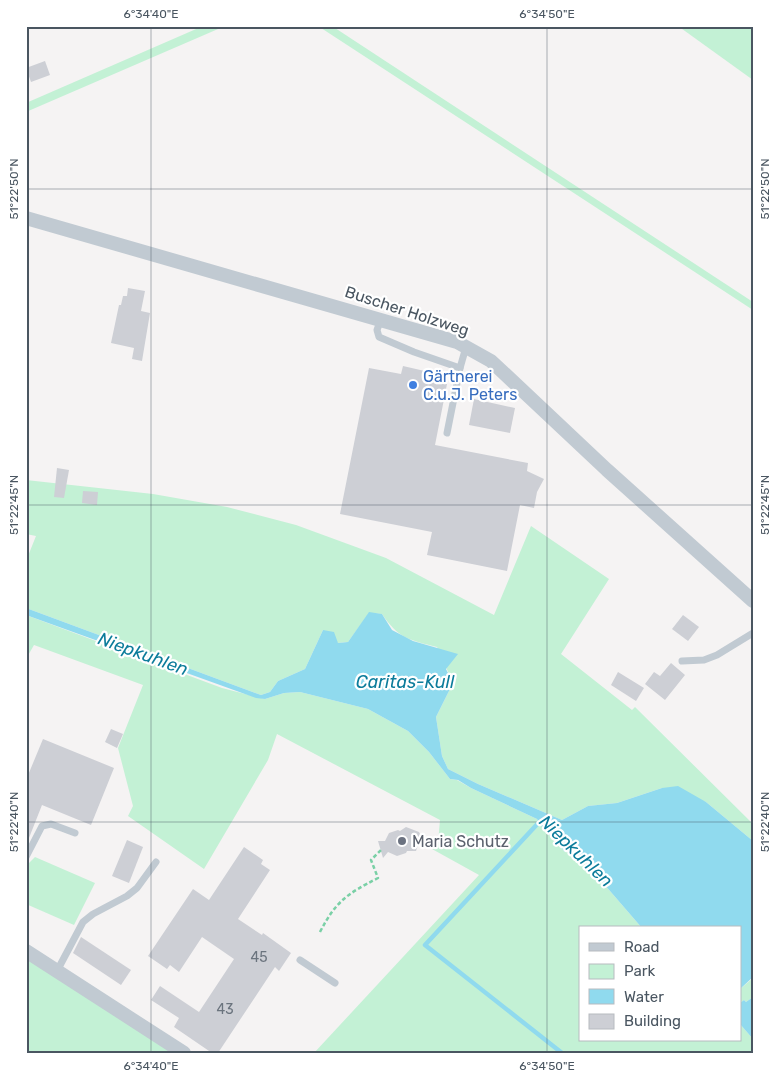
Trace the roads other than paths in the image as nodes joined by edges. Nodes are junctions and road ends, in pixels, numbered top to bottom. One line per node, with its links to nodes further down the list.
1 (26, 218): 2 (street, Buscher Holzweg)
2 (380, 319): 3 (street, Buscher Holzweg); 4 (lane)
3 (466, 347): 4 (lane); 6 (street, Buscher Holzweg)
4 (460, 368): 5 (lane)
5 (446, 432)
6 (753, 600)
7 (753, 633): 8 (lane)
8 (682, 661)
9 (75, 833): 10 (lane)
10 (26, 857)
11 (156, 862): 14 (lane)
12 (26, 951): 14 (street)
13 (300, 960): 15 (lane)
14 (57, 971): 16 (street)
15 (335, 983)
16 (184, 1053)

